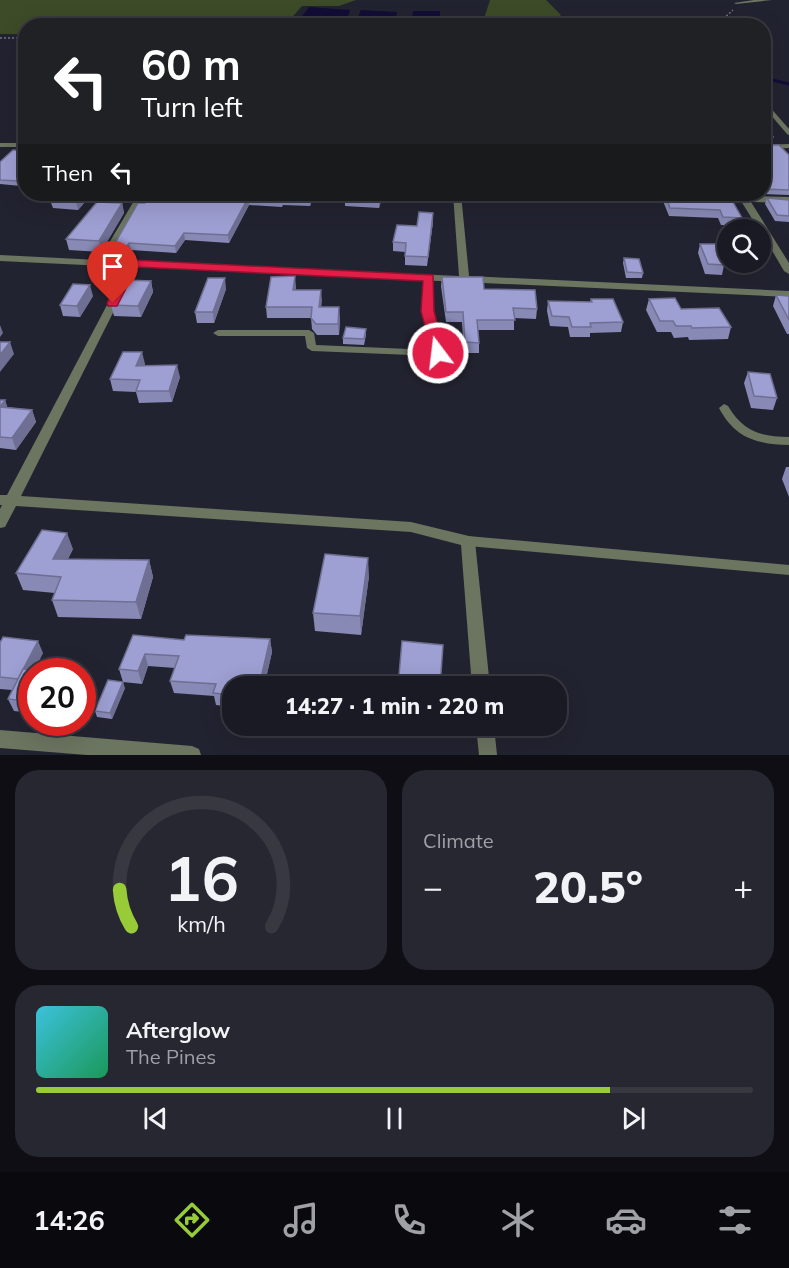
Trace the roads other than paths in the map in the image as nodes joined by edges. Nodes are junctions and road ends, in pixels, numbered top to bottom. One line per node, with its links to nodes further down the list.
1 (770, 0): 2 (lane)
2 (736, 3)
3 (771, 112): 4 (lane)
4 (789, 133)
5 (1, 145): 6 (street)
6 (18, 145)
7 (789, 146): 8 (lane)
8 (771, 147)
9 (771, 198): 10 (street)
10 (789, 200)
11 (138, 201): 15 (street)
12 (458, 201): 19 (street)
13 (746, 201): 17 (street)
14 (0, 258): 15 (street)
15 (102, 263): 16 (street)
16 (133, 264): 18 (street); 26 (street)
17 (789, 271)
18 (429, 278): 19 (street); 22 (lane)
19 (464, 279): 20 (street)
20 (789, 294)
21 (218, 333): 22 (lane)
22 (438, 353): 23 (lane)
23 (456, 365)
24 (724, 408): 25 (lane)
25 (789, 441)
26 (6, 501): 27 (street); 28 (street)
27 (0, 523)
28 (468, 541): 29 (lane); 30 (street)
29 (789, 570)
30 (480, 676)
31 (486, 736): 34 (street)
32 (0, 739): 33 (street)
33 (192, 755)
34 (488, 755)

